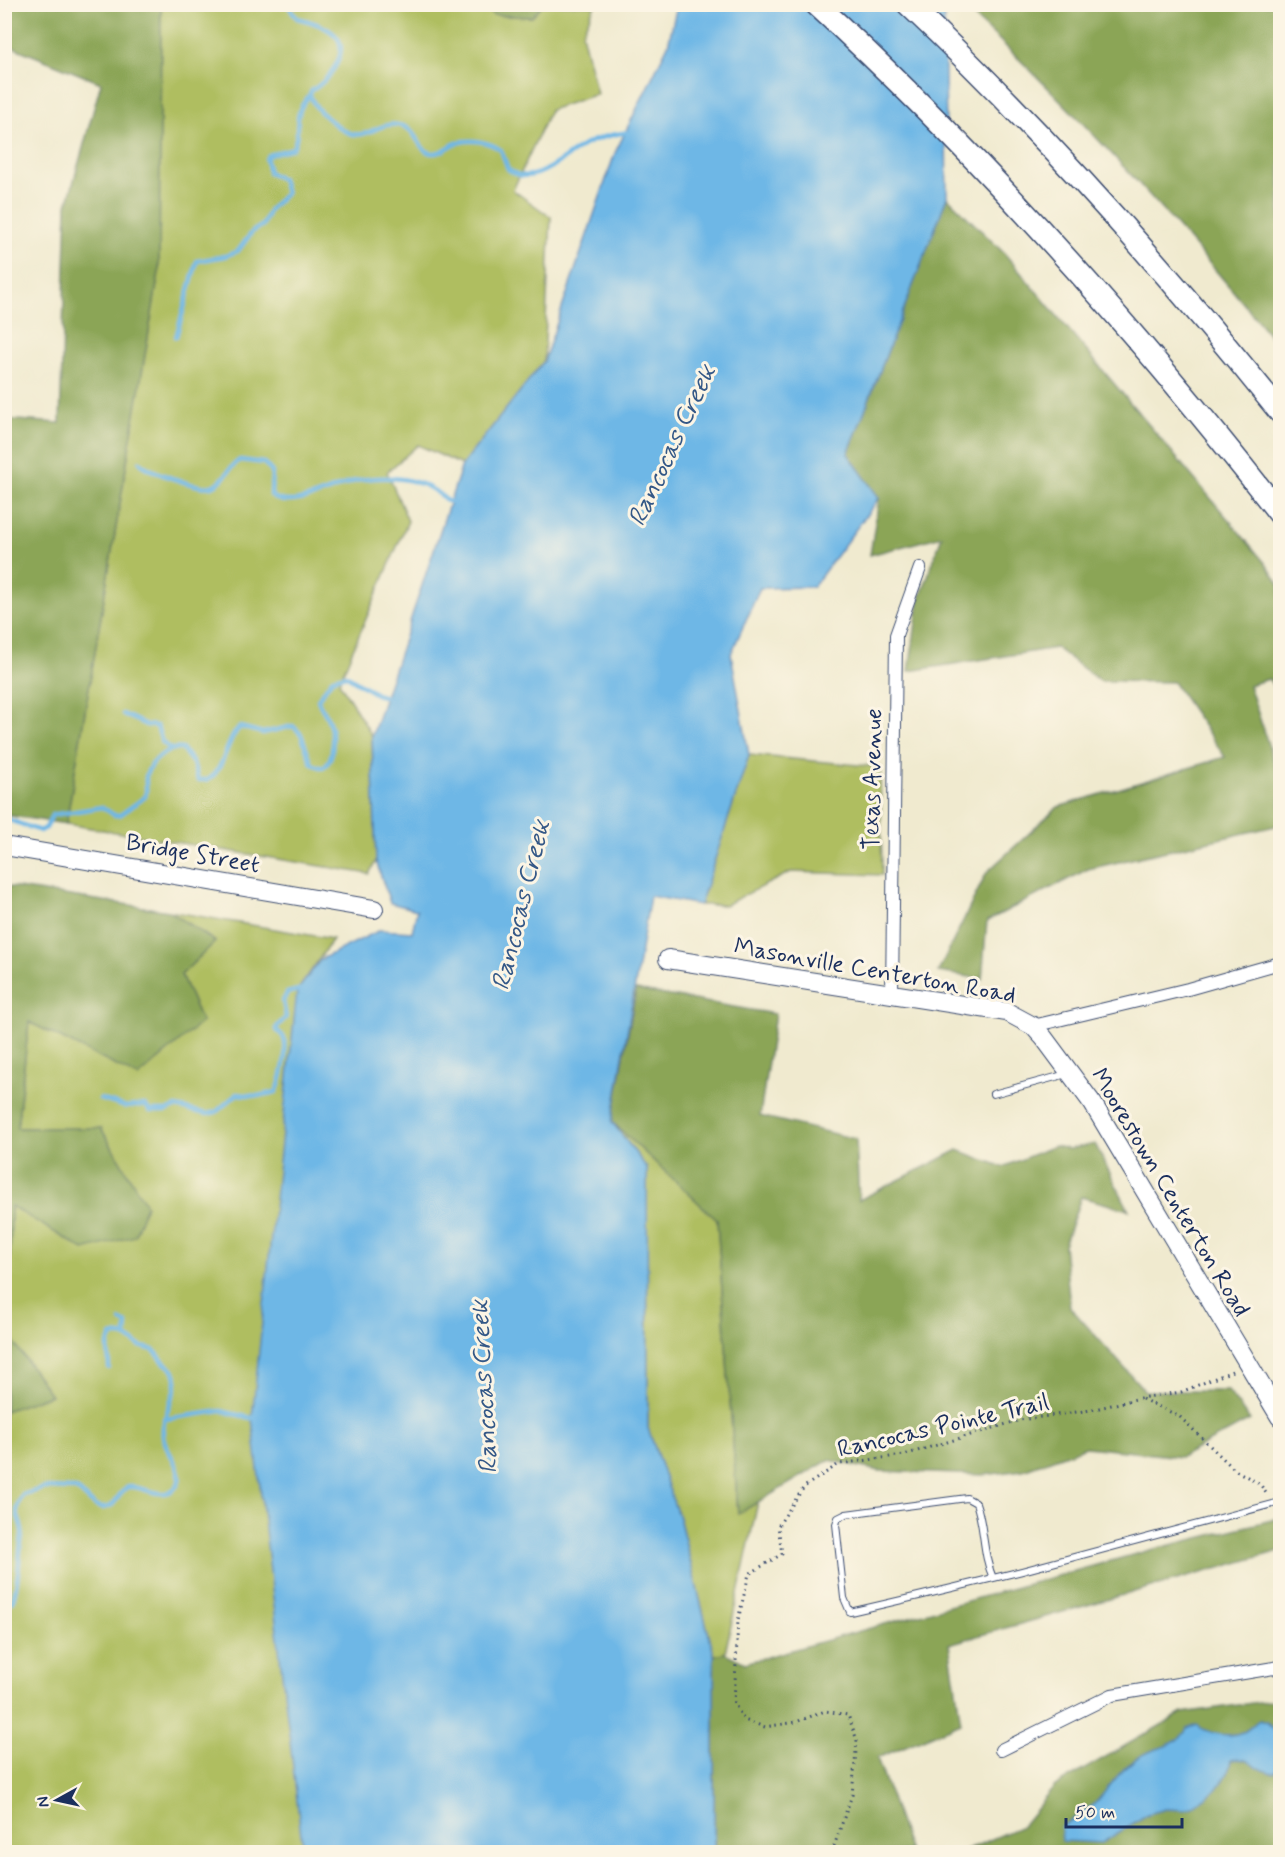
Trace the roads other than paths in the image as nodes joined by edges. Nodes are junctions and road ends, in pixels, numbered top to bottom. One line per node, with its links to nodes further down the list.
1 (816, 4): 4 (highway)
2 (908, 4): 3 (highway)
3 (1281, 412)
4 (1281, 514)
5 (920, 568): 10 (street, Texas Avenue)
6 (4, 846): 7 (street, Bridge Street)
7 (374, 909)
8 (668, 959): 10 (street, Masonville Centerton Road)
9 (1281, 963): 11 (street, Masonville Centerton Road)
10 (892, 996): 11 (street, Masonville Centerton Road)
11 (1033, 1026): 12 (street, Moorestown Centerton Road)
12 (1071, 1073): 13 (lane); 14 (street, Moorestown Centerton Road)
13 (993, 1094)
14 (1281, 1417)
15 (1277, 1503): 16 (lane)
16 (993, 1578): 16 (lane)
17 (1281, 1666): 18 (street)
18 (1001, 1750)

